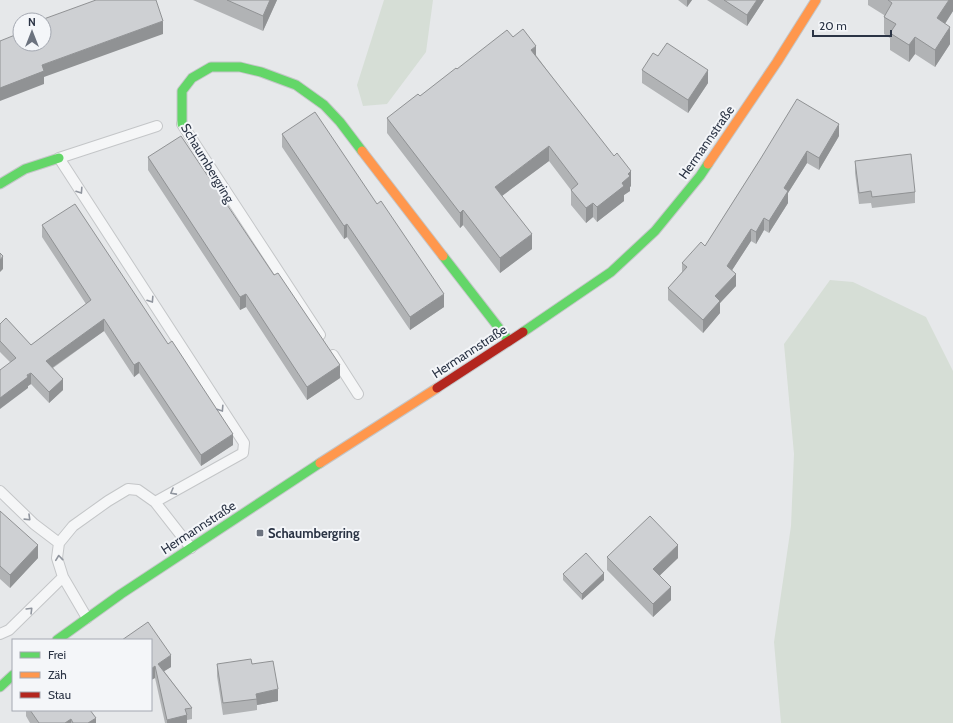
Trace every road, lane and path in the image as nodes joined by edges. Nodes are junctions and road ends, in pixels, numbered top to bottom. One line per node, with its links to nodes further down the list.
1 (816, 0): 6 (street, Hermannstraße)
2 (182, 124): 6 (street, Schaumbergring); 7 (lane, Schaumbergring)
3 (157, 126): 4 (lane)
4 (59, 158): 5 (street); 9 (lane, one-way to 9)
5 (0, 184)
6 (508, 341): 11 (street, Hermannstraße)
7 (358, 394)
8 (0, 490): 10 (lane, one-way to 10)
9 (155, 502): 10 (lane); 11 (lane)
10 (59, 543): 12 (lane, one-way to 10)
11 (191, 548): 13 (street, Hermannstraße)
12 (63, 577): 13 (lane); 14 (lane, one-way to 12)
13 (87, 618): 15 (street, Hermannstraße)
14 (0, 634)
15 (58, 639)
16 (12, 676): 17 (street)
17 (0, 686)

